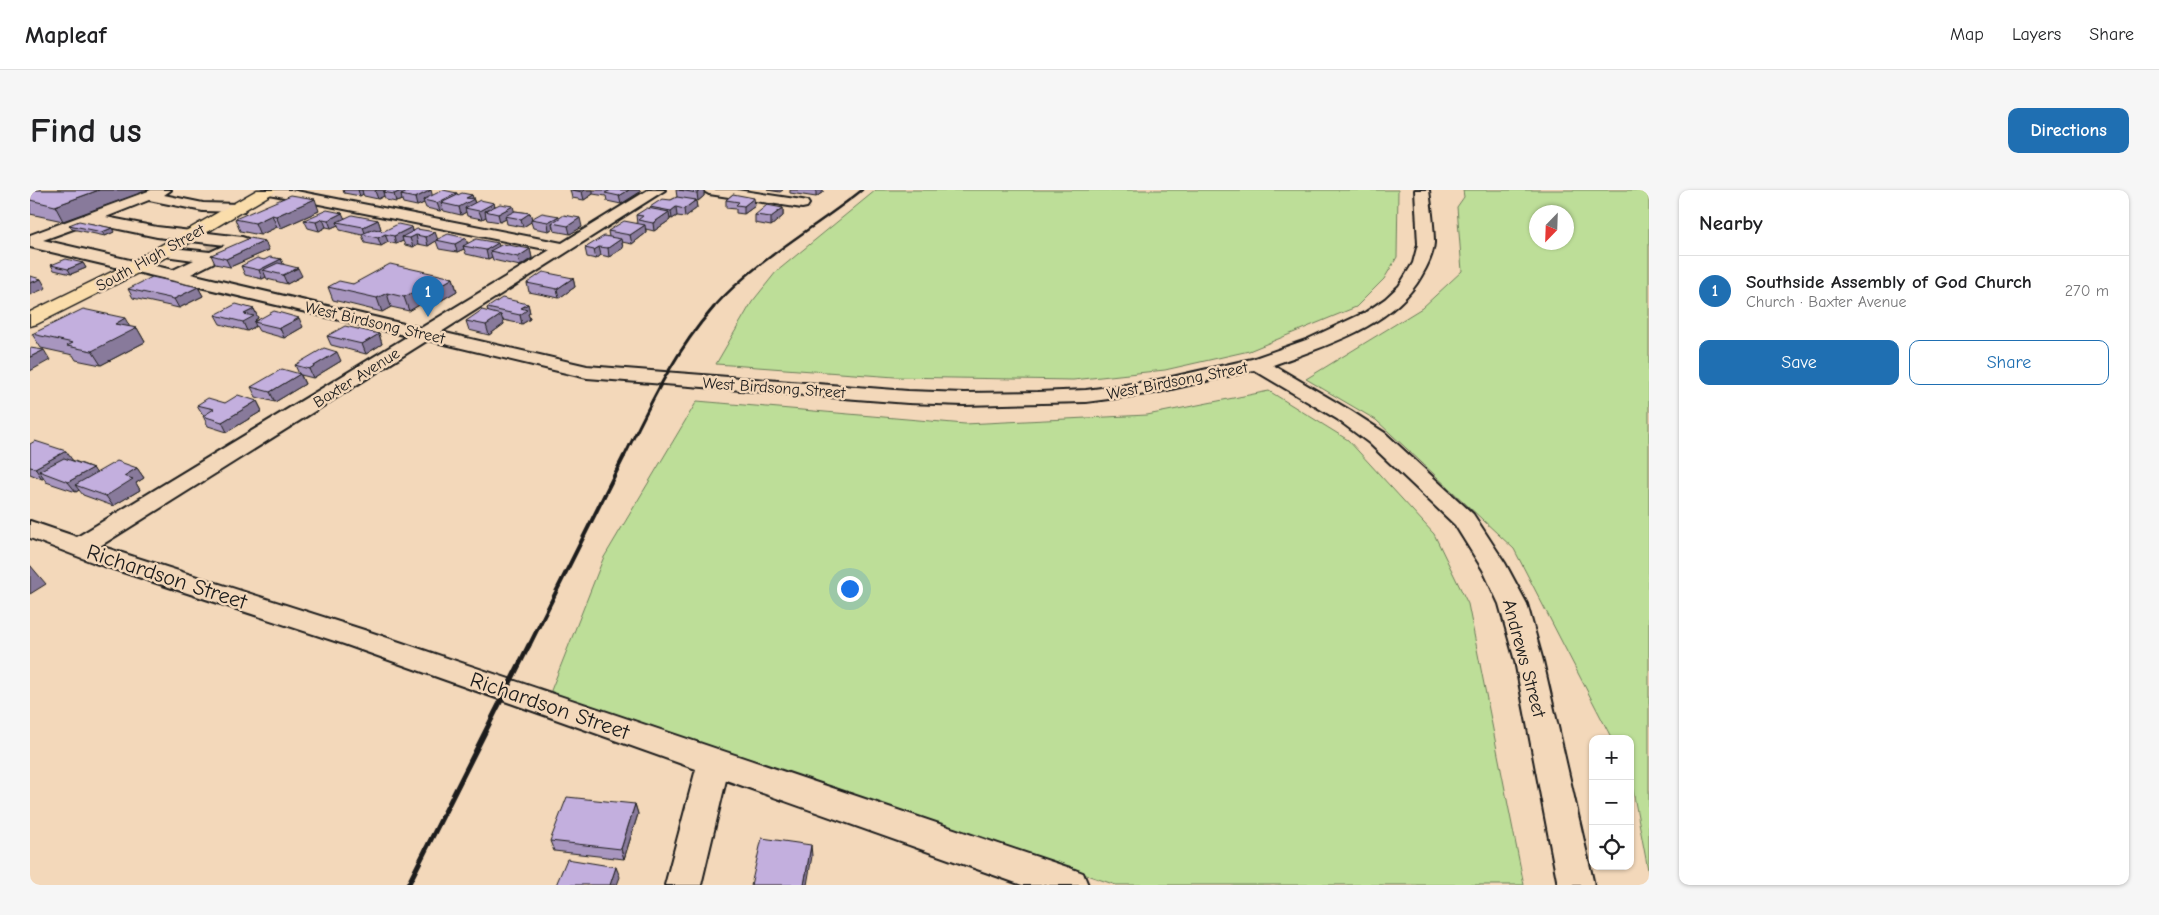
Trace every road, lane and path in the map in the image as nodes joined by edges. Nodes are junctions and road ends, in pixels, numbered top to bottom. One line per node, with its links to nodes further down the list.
1 (164, 190): 7 (street)
2 (269, 190): 9 (main road, South High Street); 13 (street)
3 (658, 190): 13 (street, Baxter Avenue)
4 (709, 190): 6 (street)
5 (1422, 190): 20 (street, West Birdsong Street)
6 (732, 192): 8 (street)
7 (148, 196): 9 (street); 10 (street)
8 (802, 204)
9 (239, 208): 11 (main road, South High Street)
10 (90, 218): 11 (street); 12 (street)
11 (192, 235): 14 (street); 15 (main road, South High Street)
12 (30, 241): 16 (street, West Birdsong Street)
13 (565, 248): 19 (street, Baxter Avenue)
14 (212, 249): 15 (street); 17 (street)
15 (163, 252): 16 (main road, South High Street)
16 (138, 266): 17 (street, West Birdsong Street); 18 (main road, South High Street)
17 (177, 276): 19 (street, West Birdsong Street)
18 (30, 320)
19 (426, 334): 20 (street, West Birdsong Street); 22 (street, Baxter Avenue)
20 (1257, 364): 26 (street, Andrews Street)
21 (30, 529): 22 (street, Richardson Street)
22 (78, 548): 23 (street, Richardson Street)
23 (714, 763): 24 (street); 25 (street, Richardson Street)
24 (683, 885)
25 (1070, 885)
26 (1576, 885)

